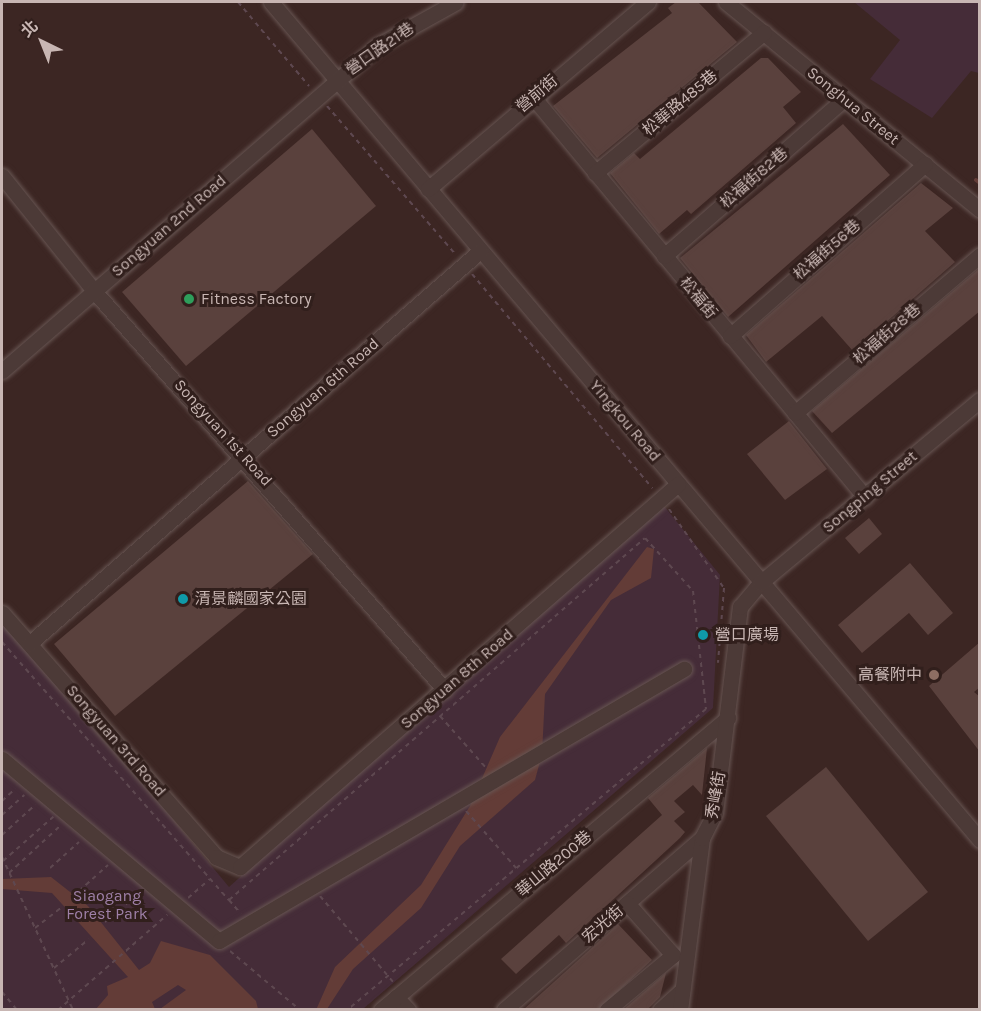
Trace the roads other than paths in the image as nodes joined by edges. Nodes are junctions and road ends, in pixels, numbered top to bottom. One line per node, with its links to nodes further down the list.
1 (271, 2): 6 (street, Yingkou Road)
2 (456, 2): 6 (street, 營口路21巷)
3 (648, 2): 7 (street, 營前街)
4 (726, 2): 5 (street, Songhua Street)
5 (764, 32): 8 (street, Songhua Street); 10 (street, 松華路485巷)
6 (336, 80): 12 (street, Yingkou Road); 17 (street, Songyuan 2nd Road)
7 (533, 97): 10 (street, 松福街); 12 (street, 營前街)
8 (844, 99): 9 (street, Songhua Street); 16 (street, 松福街82巷)
9 (925, 164): 13 (street, Songhua Street); 18 (street, 松福街56巷)
10 (595, 173): 16 (street, 松福街)
11 (2, 176): 17 (street, Songyuan 1st Road)
12 (428, 189): 14 (street, Yingkou Road)
13 (980, 210)
14 (480, 251): 22 (street, Songyuan 6th Road); 23 (street, Yingkou Road)
15 (980, 255): 21 (street, 松福街28巷)
16 (664, 256): 18 (street, 松福街)
17 (95, 292): 19 (street, Songyuan 2nd Road); 22 (street, Songyuan 1st Road)
18 (730, 336): 21 (street, 松福街)
19 (2, 371)
20 (980, 400): 24 (street, Songping Street)
21 (795, 413): 24 (street, 松福街)
22 (245, 456): 27 (street, Songyuan 6th Road); 29 (street, Songyuan 1st Road)
23 (678, 484): 25 (street, Yingkou Road); 29 (street, Songyuan 8th Road)
24 (865, 496): 25 (street, Songping Street)
25 (760, 583): 30 (street, 秀峰街); 33 (street, Yingkou Road)
26 (2, 613): 27 (street, Songyuan 3rd Road)
27 (30, 643): 34 (street, Songyuan 3rd Road)
28 (684, 669): 31 (street)
29 (445, 690): 34 (street, Songyuan 8th Road)
30 (728, 718): 32 (street, 秀峰街); 37 (street, 華山路200巷)
31 (2, 759)
32 (702, 838): 35 (street, 宏光街); 36 (street, 秀峰街)
33 (980, 840)
34 (232, 867)
35 (627, 903): 40 (street, 宏光街); 41 (street)
36 (682, 990): 42 (street); 43 (street, 秀峰街)
37 (393, 994): 38 (street, 華山路200巷); 39 (street)
38 (381, 1010)
39 (408, 1010)
40 (504, 1010)
41 (607, 1010)
42 (660, 1010)
43 (680, 1010)

